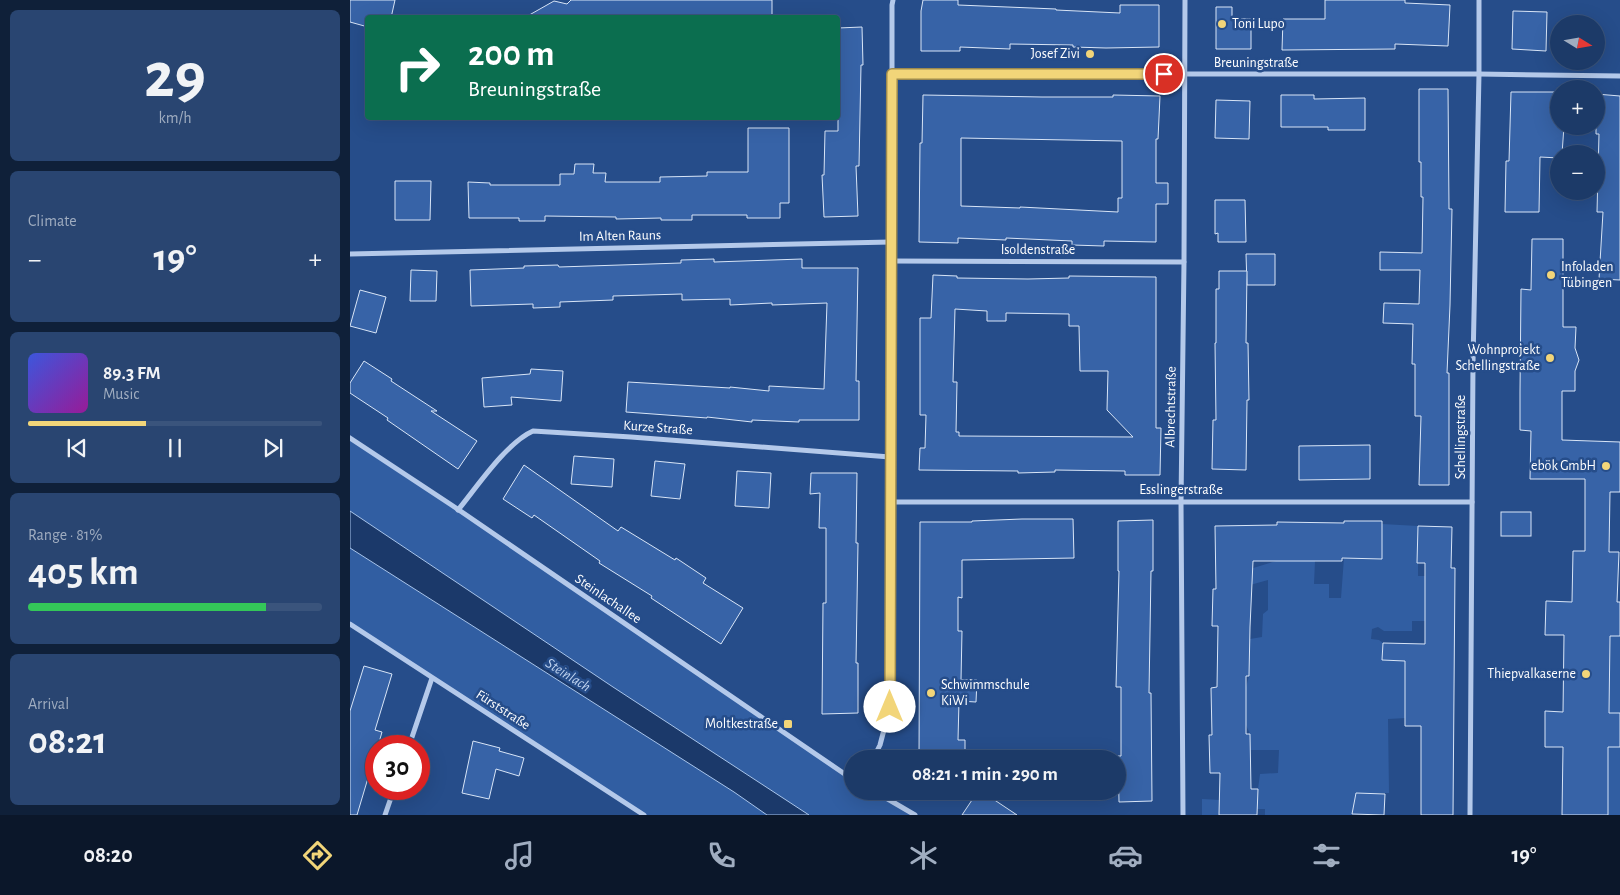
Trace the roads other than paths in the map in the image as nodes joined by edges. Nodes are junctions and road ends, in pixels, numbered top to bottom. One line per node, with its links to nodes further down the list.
1 (893, 0): 4 (street)
2 (1185, 0): 5 (street, Albrechtstraße)
3 (1479, 0): 6 (street, Schellingstraße)
4 (892, 74): 5 (street, Breuningstraße); 8 (street)
5 (1184, 74): 6 (street, Breuningstraße); 11 (street, Albrechtstraße)
6 (1479, 74): 7 (street, Breuningstraße); 16 (street, Schellingstraße)
7 (1620, 76)
8 (891, 242): 9 (street, Im Alten Rauns); 10 (street)
9 (350, 254)
10 (891, 261): 11 (street, Isoldenstraße); 13 (street)
11 (1184, 262): 15 (street, Albrechtstraße)
12 (350, 438): 17 (street, Steinlachallee)
13 (890, 456): 14 (street); 17 (street, Kurze Straße)
14 (890, 502): 15 (street, Esslingerstraße); 21 (street)
15 (1181, 502): 16 (street, Esslingerstraße); 28 (street, Albrechtstraße)
16 (1472, 502): 29 (street, Schellingstraße)
17 (458, 510): 22 (street, Steinlachallee)
18 (350, 624): 19 (street, Fürststraße)
19 (432, 678): 20 (street); 26 (street, Fürststraße)
20 (413, 735)
21 (877, 750)
22 (844, 774)
23 (390, 800): 25 (street)
24 (889, 800): 27 (street)
25 (385, 815)
26 (643, 815)
27 (914, 815)
28 (1182, 815)
29 (1470, 815)

